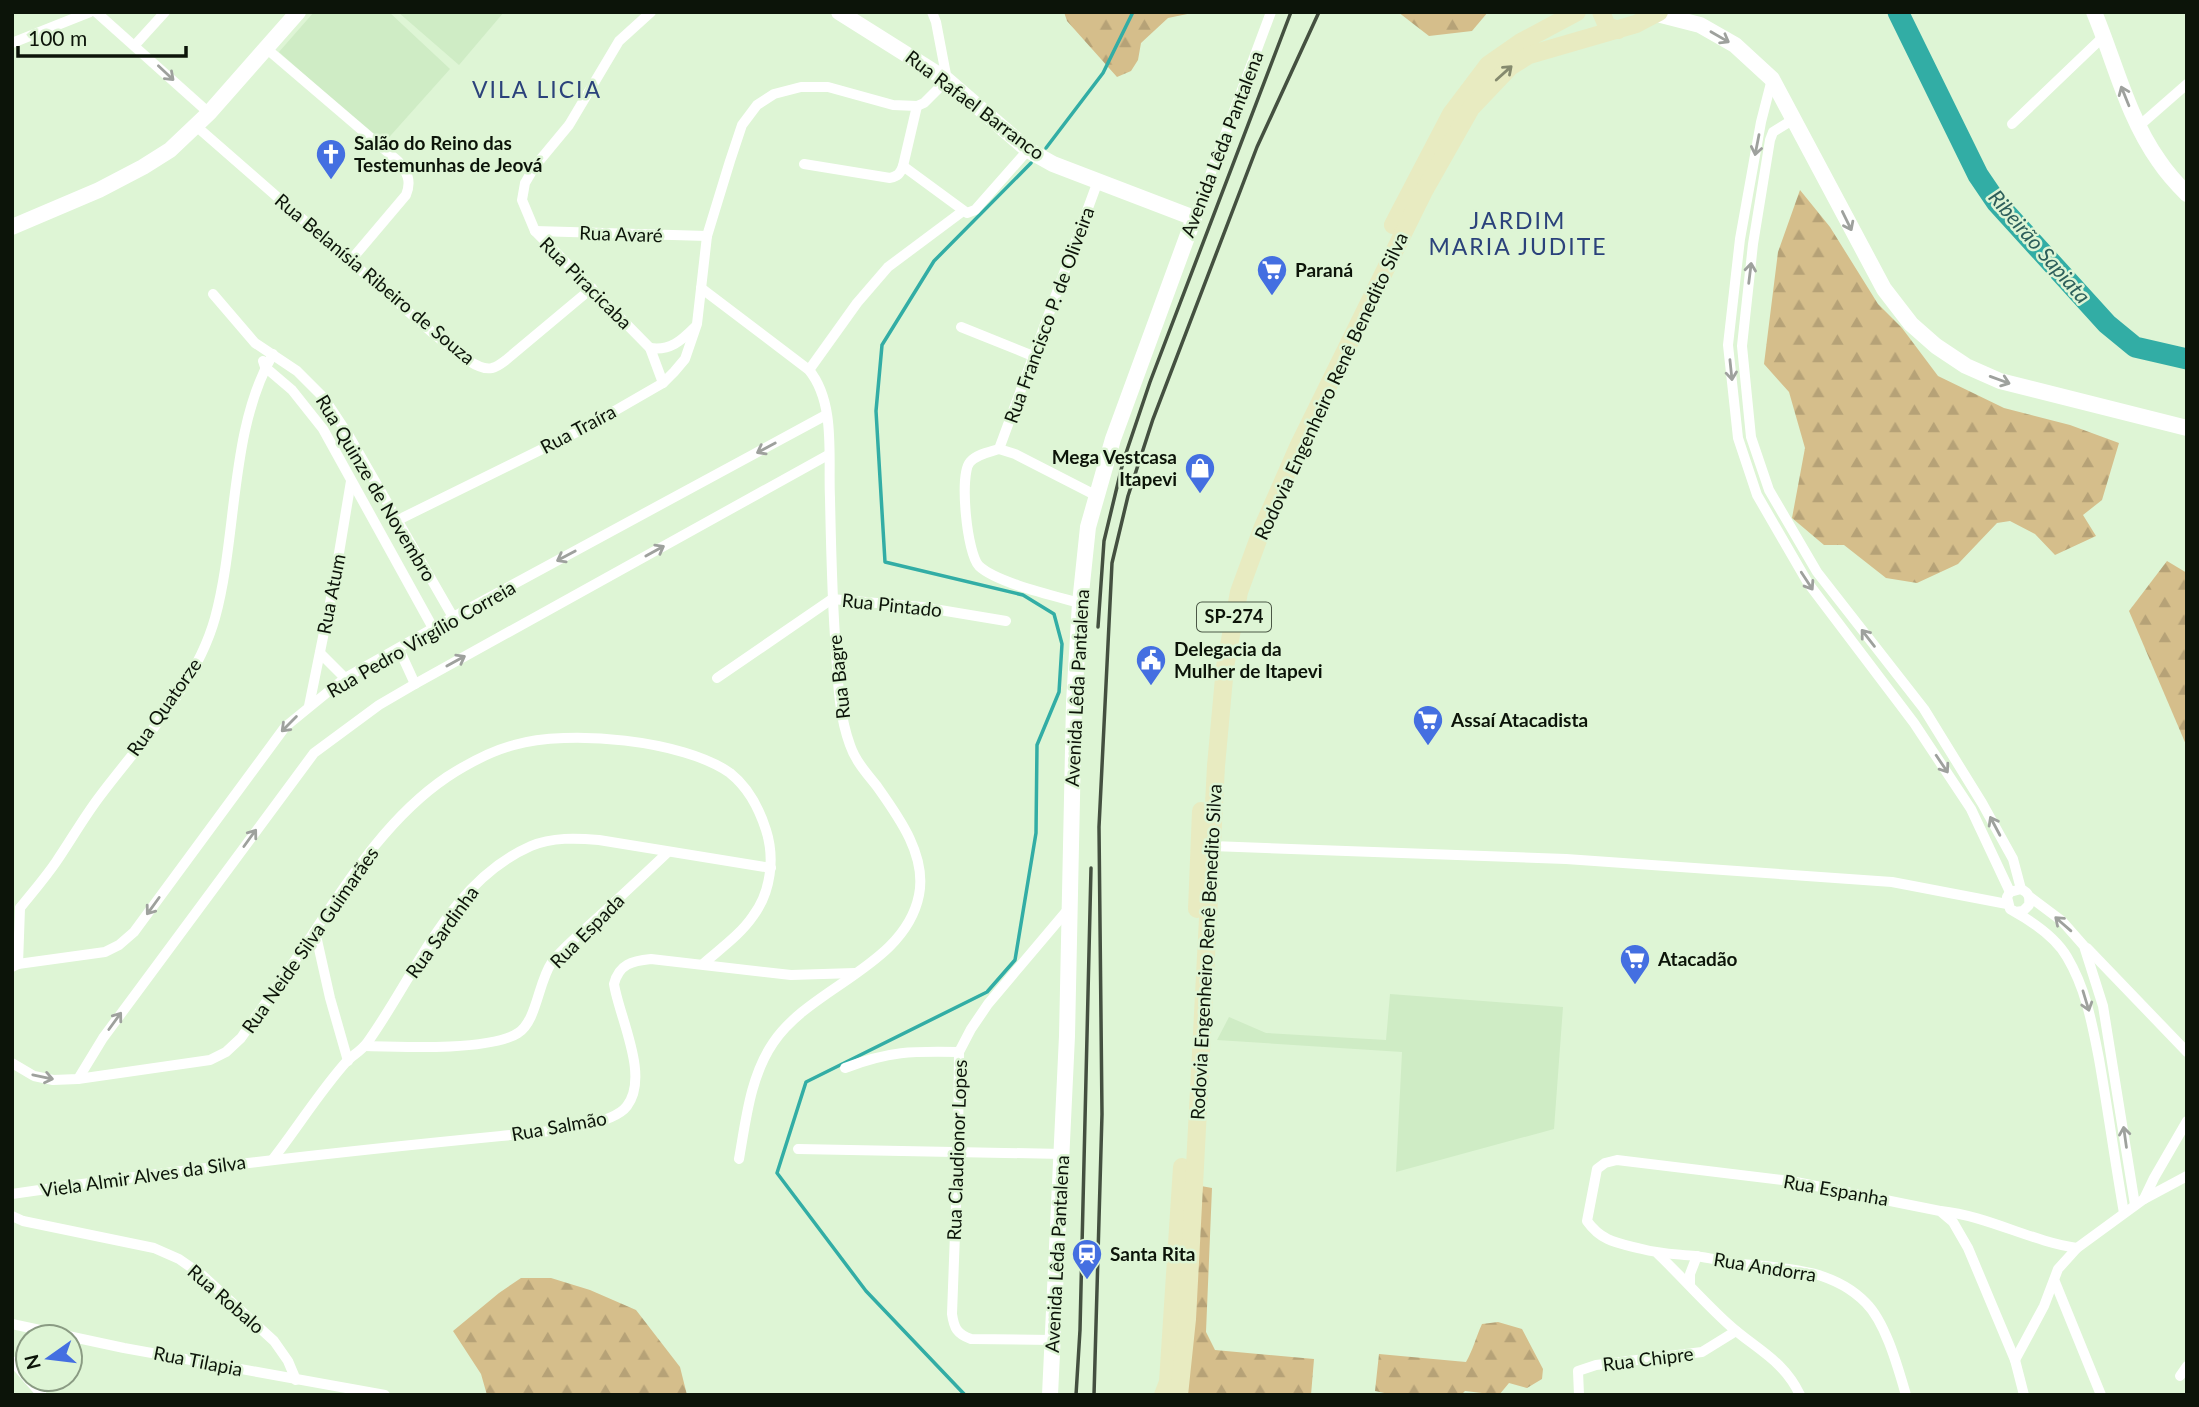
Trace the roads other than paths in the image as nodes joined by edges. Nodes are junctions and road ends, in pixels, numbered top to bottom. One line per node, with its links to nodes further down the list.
1 (90, 12): 15 (street)
2 (96, 12): 16 (street)
3 (165, 12): 16 (street)
4 (299, 12): 17 (street)
5 (650, 12): 35 (street, Rua Piracicaba)
6 (839, 12): 19 (street, Rua Rafael Barranco)
7 (932, 12): 19 (street)
8 (1271, 12): 33 (street, Avenida Lêda Pantalena)
9 (1577, 12): 111 (main road, Rodovia Engenheiro Renê Benedito Silva / SP-274)
10 (1601, 12): 13 (main road)
11 (2094, 12): 14 (street)
12 (1658, 13): 13 (main road, Rodovia Engenheiro Renê Benedito Silva / SP-274); 18 (street, one-way to 18)
13 (1618, 30): 68 (main road, Rodovia Engenheiro Renê Benedito Silva / SP-274, one-way to 13)
14 (2104, 36): 24 (street); 26 (street, one-way to 14)
15 (12, 43)
16 (135, 45): 22 (street, one-way to 22)
17 (267, 49): 22 (street); 37 (street)
18 (1772, 79): 23 (street); 71 (street, one-way to 71)
19 (947, 80): 21 (street); 27 (street, Rua Rafael Barranco)
20 (2187, 83): 26 (street)
21 (917, 106): 29 (street); 36 (street, Rua Traíra)
22 (209, 113): 25 (street)
23 (1794, 119): 51 (street, one-way to 51); 71 (street, one-way to 23)
24 (2012, 124)
25 (195, 126): 34 (street); 37 (street, Rua Belanísia Ribeiro de Souza)
26 (2139, 126): 31 (street)
27 (1028, 150): 30 (street, Rua Rafael Barranco); 32 (street)
28 (804, 164): 29 (street)
29 (903, 166): 32 (street)
30 (1098, 181): 33 (street, Rua Rafael Barranco); 46 (street, Rua Francisco P. de Oliveira)
31 (2186, 192)
32 (963, 211): 48 (street)
33 (1194, 218): 55 (street, Avenida Lêda Pantalena)
34 (12, 227)
35 (535, 231): 36 (street, Rua Avaré); 38 (street, Rua Piracicaba)
36 (707, 236): 39 (street, Rua Traíra)
37 (351, 260): 38 (street, Rua Belanísia Ribeiro de Souza)
38 (592, 288): 44 (street, Rua Piracicaba)
39 (701, 288): 41 (street, Rua Traíra); 48 (street, Rua Bagre)
40 (213, 294): 43 (street, Rua Quinze de Novembro)
41 (697, 324): 44 (street); 49 (street, Rua Traíra)
42 (961, 327): 46 (street)
43 (255, 343): 45 (street, Rua Quinze de Novembro); 47 (street, Rua Quinze de Novembro)
44 (650, 348): 49 (street, Rua Piracicaba)
45 (273, 354): 47 (street, Rua Quatorze); 56 (street, Rua Quinze de Novembro)
46 (1033, 356): 52 (street, Rua Francisco P. de Oliveira)
47 (265, 367): 54 (street, Rua Quinze de Novembro); 75 (street, Rua Quatorze)
48 (808, 370): 50 (street, Rua Bagre)
49 (663, 383): 56 (street, Rua Traíra)
50 (826, 415): 53 (street, Rua Bagre); 59 (street, Rua Pedro Virgílio Correia, one-way to 59)
51 (2187, 428)
52 (999, 449): 55 (street); 58 (street)
53 (828, 455): 57 (street, Rua Bagre); 66 (street, Rua Pedro Virgílio Correia, one-way to 53)
54 (351, 481): 61 (street, Rua Quinze de Novembro); 63 (street, Rua Atum)
55 (1095, 495): 58 (street, Avenida Lêda Pantalena)
56 (398, 520): 59 (street, Rua Quinze de Novembro)
57 (832, 599): 60 (street, Rua Pintado); 65 (street, Rua Pintado); 80 (street, Rua Bagre)
58 (1080, 603): 73 (street, Avenida Lêda Pantalena)
59 (453, 617): 61 (street, Rua Pedro Virgílio Correia)
60 (1006, 621)
61 (433, 628): 62 (street, Rua Pedro Virgílio Correia)
62 (399, 649): 64 (street, Rua Pedro Virgílio Correia); 66 (street)
63 (320, 653): 64 (street); 67 (street, Rua Atum)
64 (345, 678): 67 (street, Rua Pedro Virgílio Correia)
65 (717, 678)
66 (415, 684): 87 (street, Rua Pedro Virgílio Correia, one-way to 66)
67 (309, 706): 79 (street, Rua Pedro Virgílio Correia, one-way to 79)
68 (1212, 846): 74 (street); 111 (main road, Rodovia Engenheiro Renê Benedito Silva / SP-274)
69 (668, 852): 70 (street, Rua Sardinha); 81 (street, Rua Espada); 81 (street, Rua Sardinha)
70 (771, 868): 76 (street, Rua Neide Silva Guimarães); 78 (street, Rua Neide Silva Guimarães)
71 (2016, 890): 72 (street); 74 (street)
72 (2030, 897): 74 (street); 77 (street, one-way to 72)
73 (1070, 907): 82 (street, Rua Claudionor Lopes); 91 (street, Avenida Lêda Pantalena)
74 (2011, 908): 99 (street, one-way to 99)
75 (16, 910): 79 (street)
76 (315, 931): 84 (street); 87 (street, Rua Neide Silva Guimarães)
77 (2084, 946): 83 (street); 97 (street, one-way to 77)
78 (703, 964): 80 (street, Rua Salmão); 92 (street, Rua Salmão)
79 (15, 966)
80 (857, 973): 93 (street, Rua Bagre)
81 (365, 1046): 84 (street, Rua Sardinha)
82 (959, 1052): 86 (street); 90 (street, Rua Claudionor Lopes)
83 (2187, 1052)
84 (348, 1061): 92 (street, Rua Sardinha)
85 (12, 1063): 87 (street, Rua Neide Silva Guimarães, one-way to 87)
86 (845, 1068)
87 (78, 1079)
88 (2187, 1121): 97 (street)
89 (798, 1149): 90 (street)
90 (958, 1153): 91 (street); 108 (street, Rua Claudionor Lopes)
91 (1063, 1154): 108 (street, Avenida Lêda Pantalena)
92 (273, 1159): 95 (street, Viela Almir Alves da Silva)
93 (739, 1159)
94 (2187, 1177): 97 (street)
95 (12, 1194)
96 (1590, 1199): 98 (street, Rua Espanha); 102 (street, Rua Andorra)
97 (2140, 1202): 99 (street)
98 (1940, 1211): 101 (street); 109 (street)
99 (2124, 1213): 101 (street)
100 (12, 1216): 110 (street, Rua Robalo)
101 (2077, 1248): 104 (street)
102 (1658, 1254): 103 (street, Rua Andorra); 105 (street)
103 (1697, 1256): 105 (street); 116 (street, Rua Andorra)
104 (2055, 1282): 109 (street); 118 (street)
105 (1690, 1284): 107 (street)
106 (12, 1324): 110 (street, Rua Tilapia)
107 (1736, 1331): 114 (street, Rua Chipre); 115 (street)
108 (1053, 1340): 113 (street, Avenida Lêda Pantalena)
109 (2015, 1360): 117 (street)
110 (296, 1380): 112 (street, Rua Tilapia)
111 (1166, 1394)
112 (385, 1395)
113 (1050, 1395)
114 (1579, 1395)
115 (1800, 1395)
116 (1906, 1395)
117 (2024, 1395)
118 (2101, 1395)

